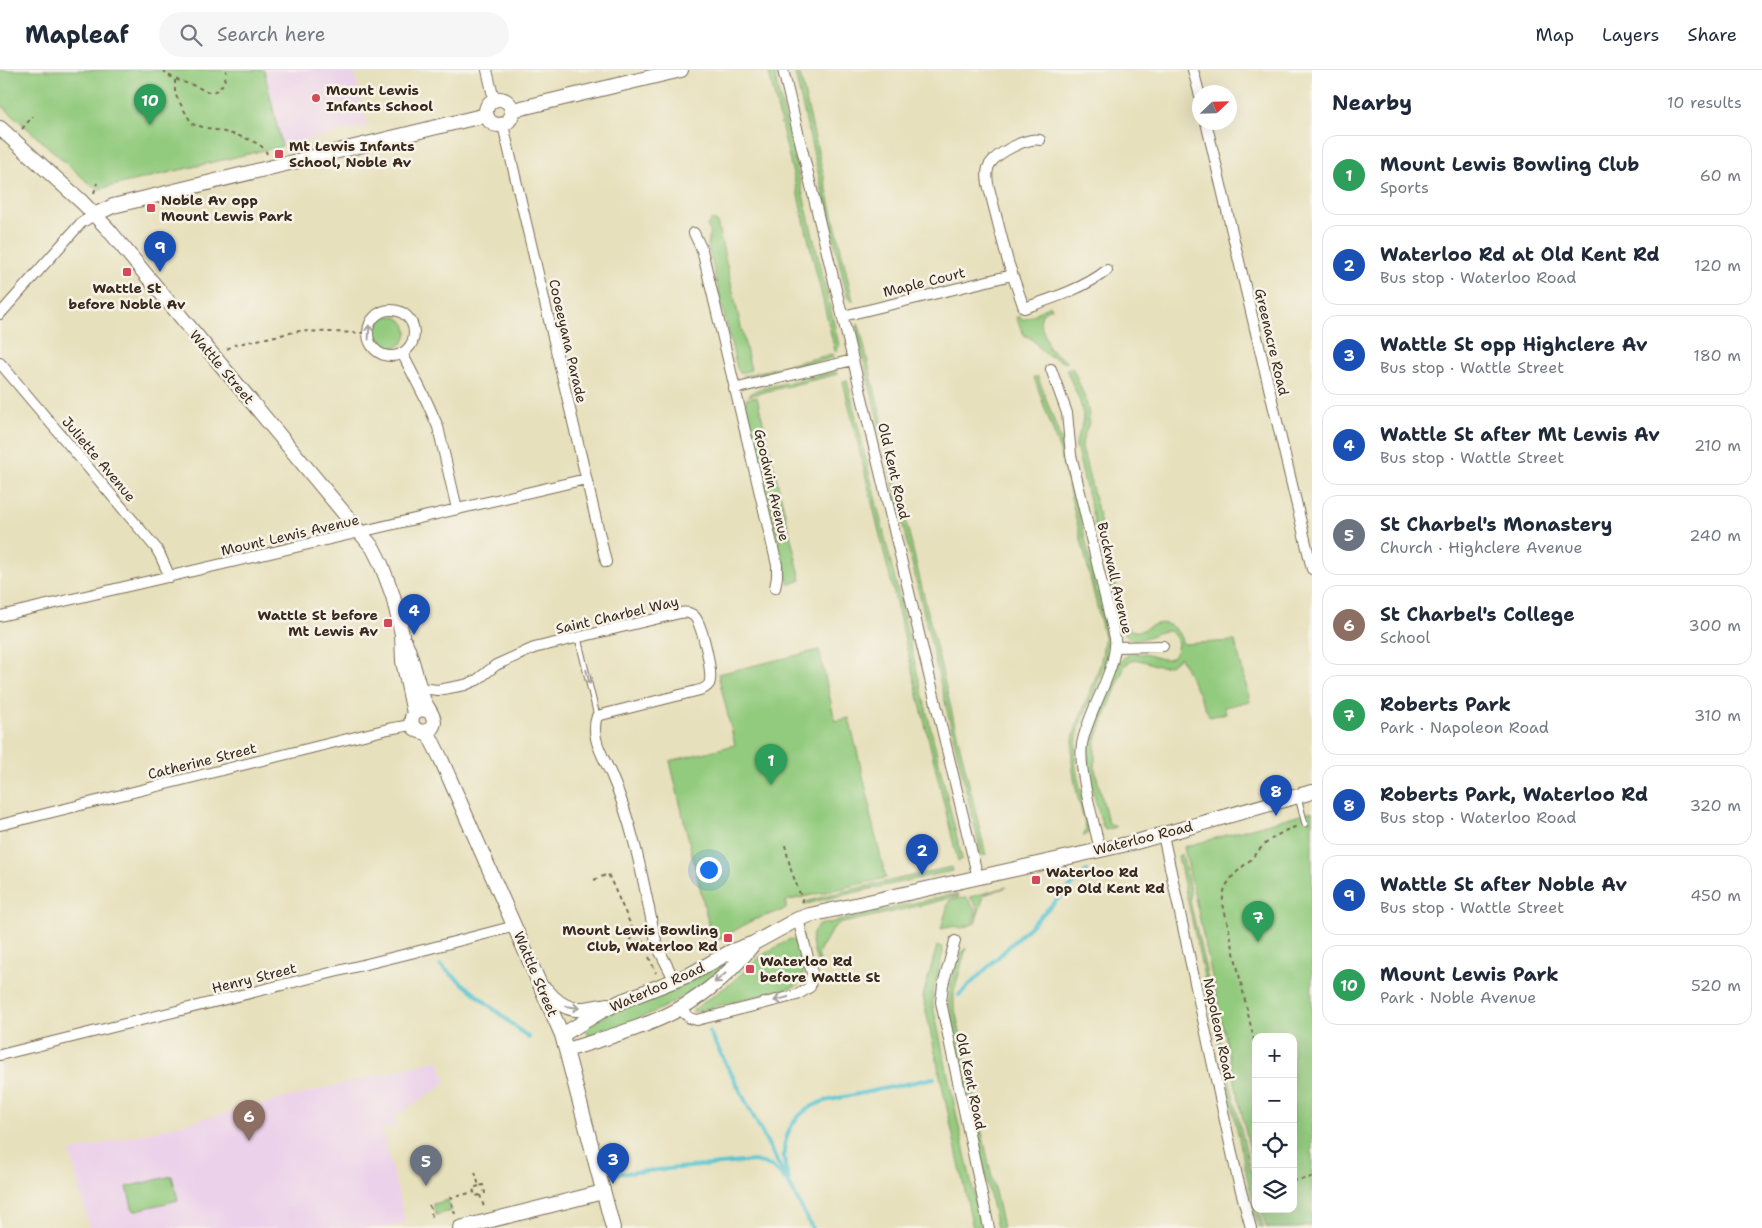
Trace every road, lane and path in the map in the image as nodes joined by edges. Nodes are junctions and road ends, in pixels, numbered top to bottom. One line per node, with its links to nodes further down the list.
1 (163, 70): 7 (path)
2 (226, 70): 7 (path)
3 (487, 70): 9 (street)
4 (681, 70): 10 (main road)
5 (783, 70): 26 (street, Old Kent Road)
6 (1193, 70): 8 (street)
7 (175, 80): 18 (path)
8 (1197, 85)
9 (494, 100): 10 (main road); 12 (main road)
10 (512, 110): 13 (main road)
11 (33, 116): 15 (path)
12 (486, 116): 13 (main road); 21 (main road)
13 (503, 125): 34 (street, Cooeeyana Parade)
14 (0, 128): 21 (main road, Wattle Street)
15 (22, 129)
16 (1208, 130): 38 (street, Greenacre Road)
17 (1040, 140): 24 (street)
18 (267, 154)
19 (97, 184): 20 (path)
20 (94, 192)
21 (94, 215): 25 (street); 36 (main road, Wattle Street)
22 (694, 233): 33 (street, Goodwin Avenue)
23 (1108, 270): 24 (street)
24 (1012, 275): 26 (street, Maple Court)
25 (0, 314)
26 (843, 316): 30 (street, Old Kent Road)
27 (368, 330): 28 (path); 29 (street, one-way to 27); 29 (street)
28 (227, 349)
29 (402, 353): 35 (street)
30 (853, 360): 33 (street); 58 (street, Old Kent Road)
31 (0, 363): 39 (street, Juliette Avenue)
32 (1051, 369): 45 (street, Buckwall Avenue)
33 (734, 389): 40 (street, Goodwin Avenue)
34 (586, 479): 35 (street, Mount Lewis Avenue); 37 (street, Cooeeyana Parade)
35 (457, 509): 36 (street, Mount Lewis Avenue)
36 (360, 532): 39 (street, Mount Lewis Avenue); 42 (main road, Wattle Street)
37 (606, 562)
38 (1312, 568)
39 (170, 577): 41 (street, Mount Lewis Avenue)
40 (775, 588)
41 (0, 616)
42 (402, 634): 46 (main road, Wattle Street); 49 (main road, Wattle Street)
43 (578, 638): 46 (street, Saint Charbel Way); 48 (lane, one-way to 48); 48 (street, Saint Charbel Way)
44 (1163, 646): 45 (street)
45 (1116, 647): 57 (street, Buckwall Avenue)
46 (419, 688): 47 (main road, Wattle Street)
47 (429, 711): 49 (main road); 50 (main road)
48 (597, 716): 69 (street)
49 (413, 719): 50 (main road); 54 (street, Catherine Street)
50 (427, 732): 62 (main road, Wattle Street)
51 (1312, 792): 52 (main road, Waterloo Road)
52 (1298, 796): 53 (lane); 55 (main road, Waterloo Road)
53 (1305, 824): 72 (path)
54 (0, 825)
55 (1163, 835): 57 (main road, Waterloo Road); 90 (street, Napoleon Road)
56 (785, 845): 60 (path)
57 (1100, 850): 58 (main road, Waterloo Road)
58 (978, 878): 61 (main road, Waterloo Road)
59 (594, 880): 63 (path)
60 (803, 902)
61 (798, 919): 66 (main road, Waterloo Road); 71 (street, Waterloo Road, one-way to 71)
62 (515, 926): 68 (main road, Wattle Street); 75 (street, Henry Street)
63 (636, 937): 64 (path); 67 (path)
64 (629, 940)
65 (955, 941): 89 (street, Old Kent Road)
66 (754, 943): 69 (main road, Waterloo Road); 71 (main road, Waterloo Road, one-way to 71)
67 (656, 973)
68 (537, 976): 70 (main road, one-way to 70); 73 (main road, Wattle Street)
69 (675, 981): 70 (main road, Waterloo Road)
70 (622, 1001): 73 (main road, Waterloo Road)
71 (679, 1009): 74 (main road, Waterloo Road)
72 (1253, 1033)
73 (562, 1036): 74 (main road, Wattle Street)
74 (567, 1050): 81 (main road, Wattle Street)
75 (0, 1055)
76 (475, 1172): 79 (path)
77 (1312, 1177): 78 (path)
78 (1297, 1181)
79 (479, 1186): 80 (path); 82 (path)
80 (474, 1192): 82 (path); 85 (path)
81 (604, 1192): 87 (main road); 88 (main road, Wattle Street)
82 (480, 1194): 84 (path)
83 (429, 1205): 86 (path)
84 (484, 1207)
85 (455, 1214)
86 (433, 1220)
87 (460, 1228)
88 (613, 1228)
89 (989, 1228)
90 (1251, 1228)

